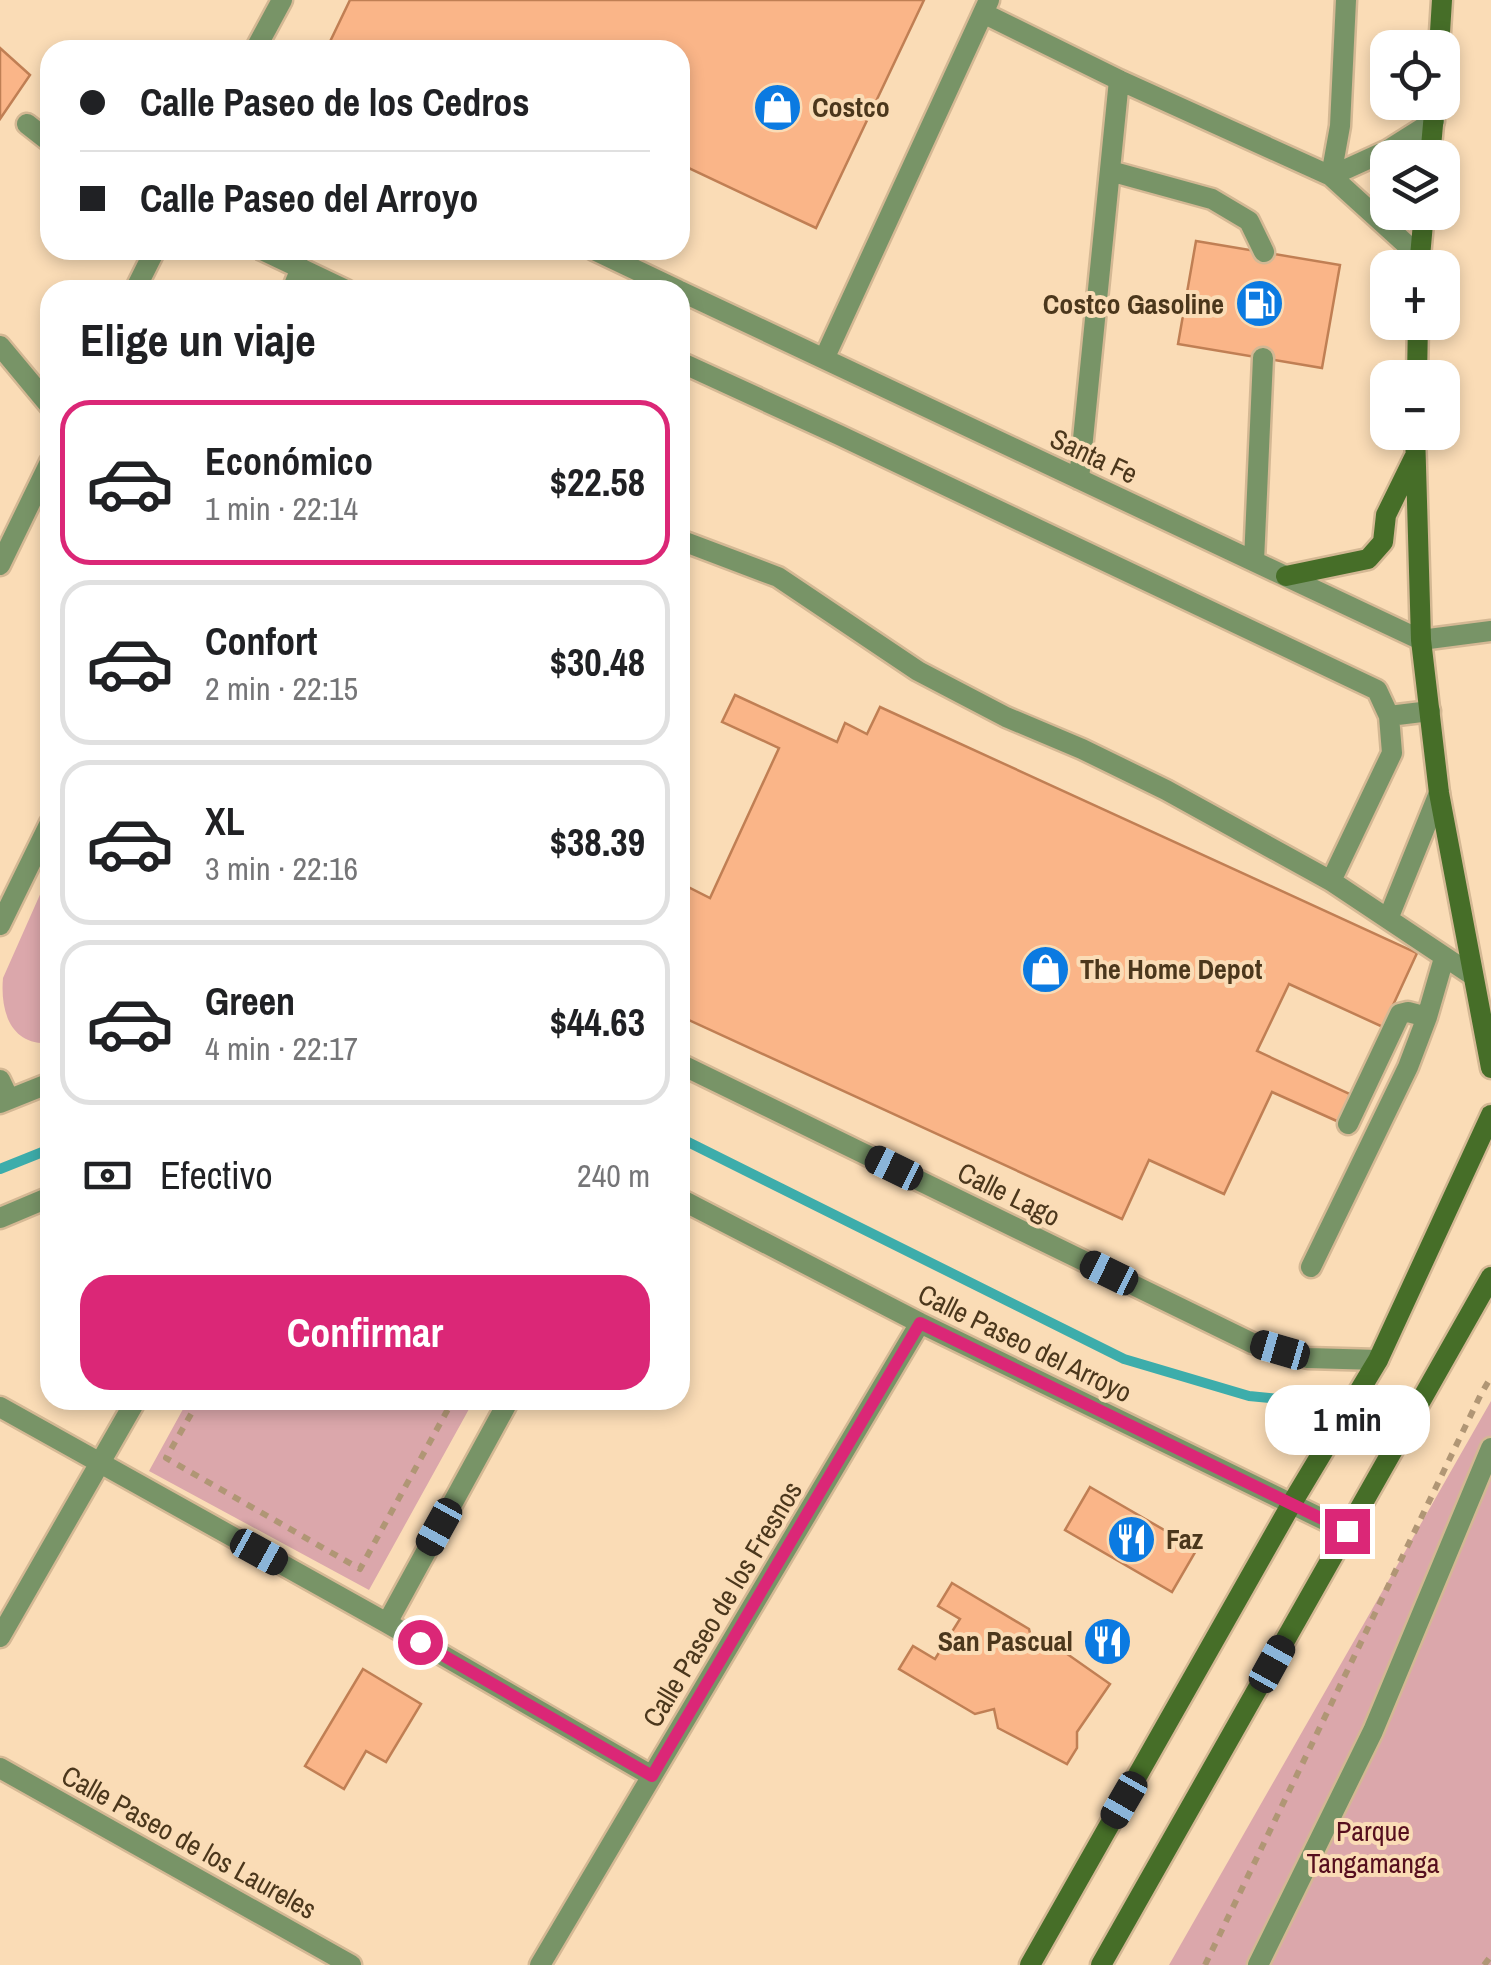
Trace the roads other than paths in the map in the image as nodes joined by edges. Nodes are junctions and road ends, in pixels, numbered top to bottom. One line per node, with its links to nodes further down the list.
1 (282, 0): 6 (street)
2 (1346, 0): 12 (street)
3 (1442, 0): 5 (main road)
4 (986, 7): 7 (street); 24 (street)
5 (1440, 30)
6 (261, 40)
7 (1119, 80): 11 (street); 12 (street)
8 (1424, 120): 12 (street)
9 (27, 124): 10 (street)
10 (40, 134)
11 (1110, 170): 14 (street); 29 (street)
12 (1331, 176): 13 (street)
13 (1407, 250)
14 (1264, 252)
15 (284, 260): 17 (street)
16 (615, 260): 20 (street, Santa Fe)
17 (301, 268): 18 (street); 19 (street)
18 (296, 280)
19 (326, 280)
20 (658, 280)
21 (690, 295): 24 (street, Santa Fe)
22 (0, 346): 26 (street)
23 (1263, 358): 32 (street)
24 (824, 359): 29 (street, Santa Fe)
25 (690, 367): 38 (street)
26 (40, 394)
27 (1415, 450): 28 (main road)
28 (1415, 456): 34 (main road); 36 (main road)
29 (1080, 479): 32 (street, Santa Fe)
30 (40, 483): 33 (street)
31 (690, 544): 41 (street)
32 (1254, 561): 34 (street, Santa Fe)
33 (0, 565)
34 (1286, 576): 36 (street, Santa Fe)
35 (1491, 631): 36 (street)
36 (1422, 640): 37 (main road)
37 (1430, 711): 38 (street); 39 (main road)
38 (1389, 716): 41 (street)
39 (1438, 793): 42 (street); 45 (main road)
40 (40, 843): 43 (street)
41 (1331, 881): 42 (street)
42 (1388, 919): 44 (street)
43 (0, 925)
44 (1444, 958): 45 (street); 46 (street)
45 (1472, 975): 47 (main road)
46 (1427, 1017): 52 (street); 56 (street)
47 (1491, 1068)
48 (690, 1069): 59 (street, Calle Lago)
49 (40, 1085): 50 (street)
50 (3, 1094)
51 (1491, 1115): 59 (main road)
52 (1348, 1124)
53 (40, 1202): 55 (street)
54 (690, 1205): 58 (street, Calle Paseo del Arroyo)
55 (0, 1218)
56 (1311, 1267)
57 (1491, 1277): 66 (main road)
58 (920, 1323): 65 (street, Calle Paseo del Arroyo); 70 (street, Calle Paseo de los Fresnos)
59 (1378, 1360): 65 (main road)
60 (0, 1407): 64 (street)
61 (130, 1410): 64 (street)
62 (503, 1410): 67 (street)
63 (1491, 1448): 75 (street)
64 (100, 1464): 67 (street); 68 (street)
65 (1292, 1503): 66 (street, Calle Paseo del Arroyo); 73 (main road)
66 (1347, 1531): 74 (main road)
67 (386, 1623): 70 (street)
68 (0, 1637)
69 (0, 1768): 71 (street, Calle Paseo de los Laureles)
70 (652, 1776): 72 (street, Calle Paseo de los Fresnos)
71 (351, 1965)
72 (540, 1965)
73 (1030, 1965)
74 (1102, 1965)
75 (1258, 1965)

